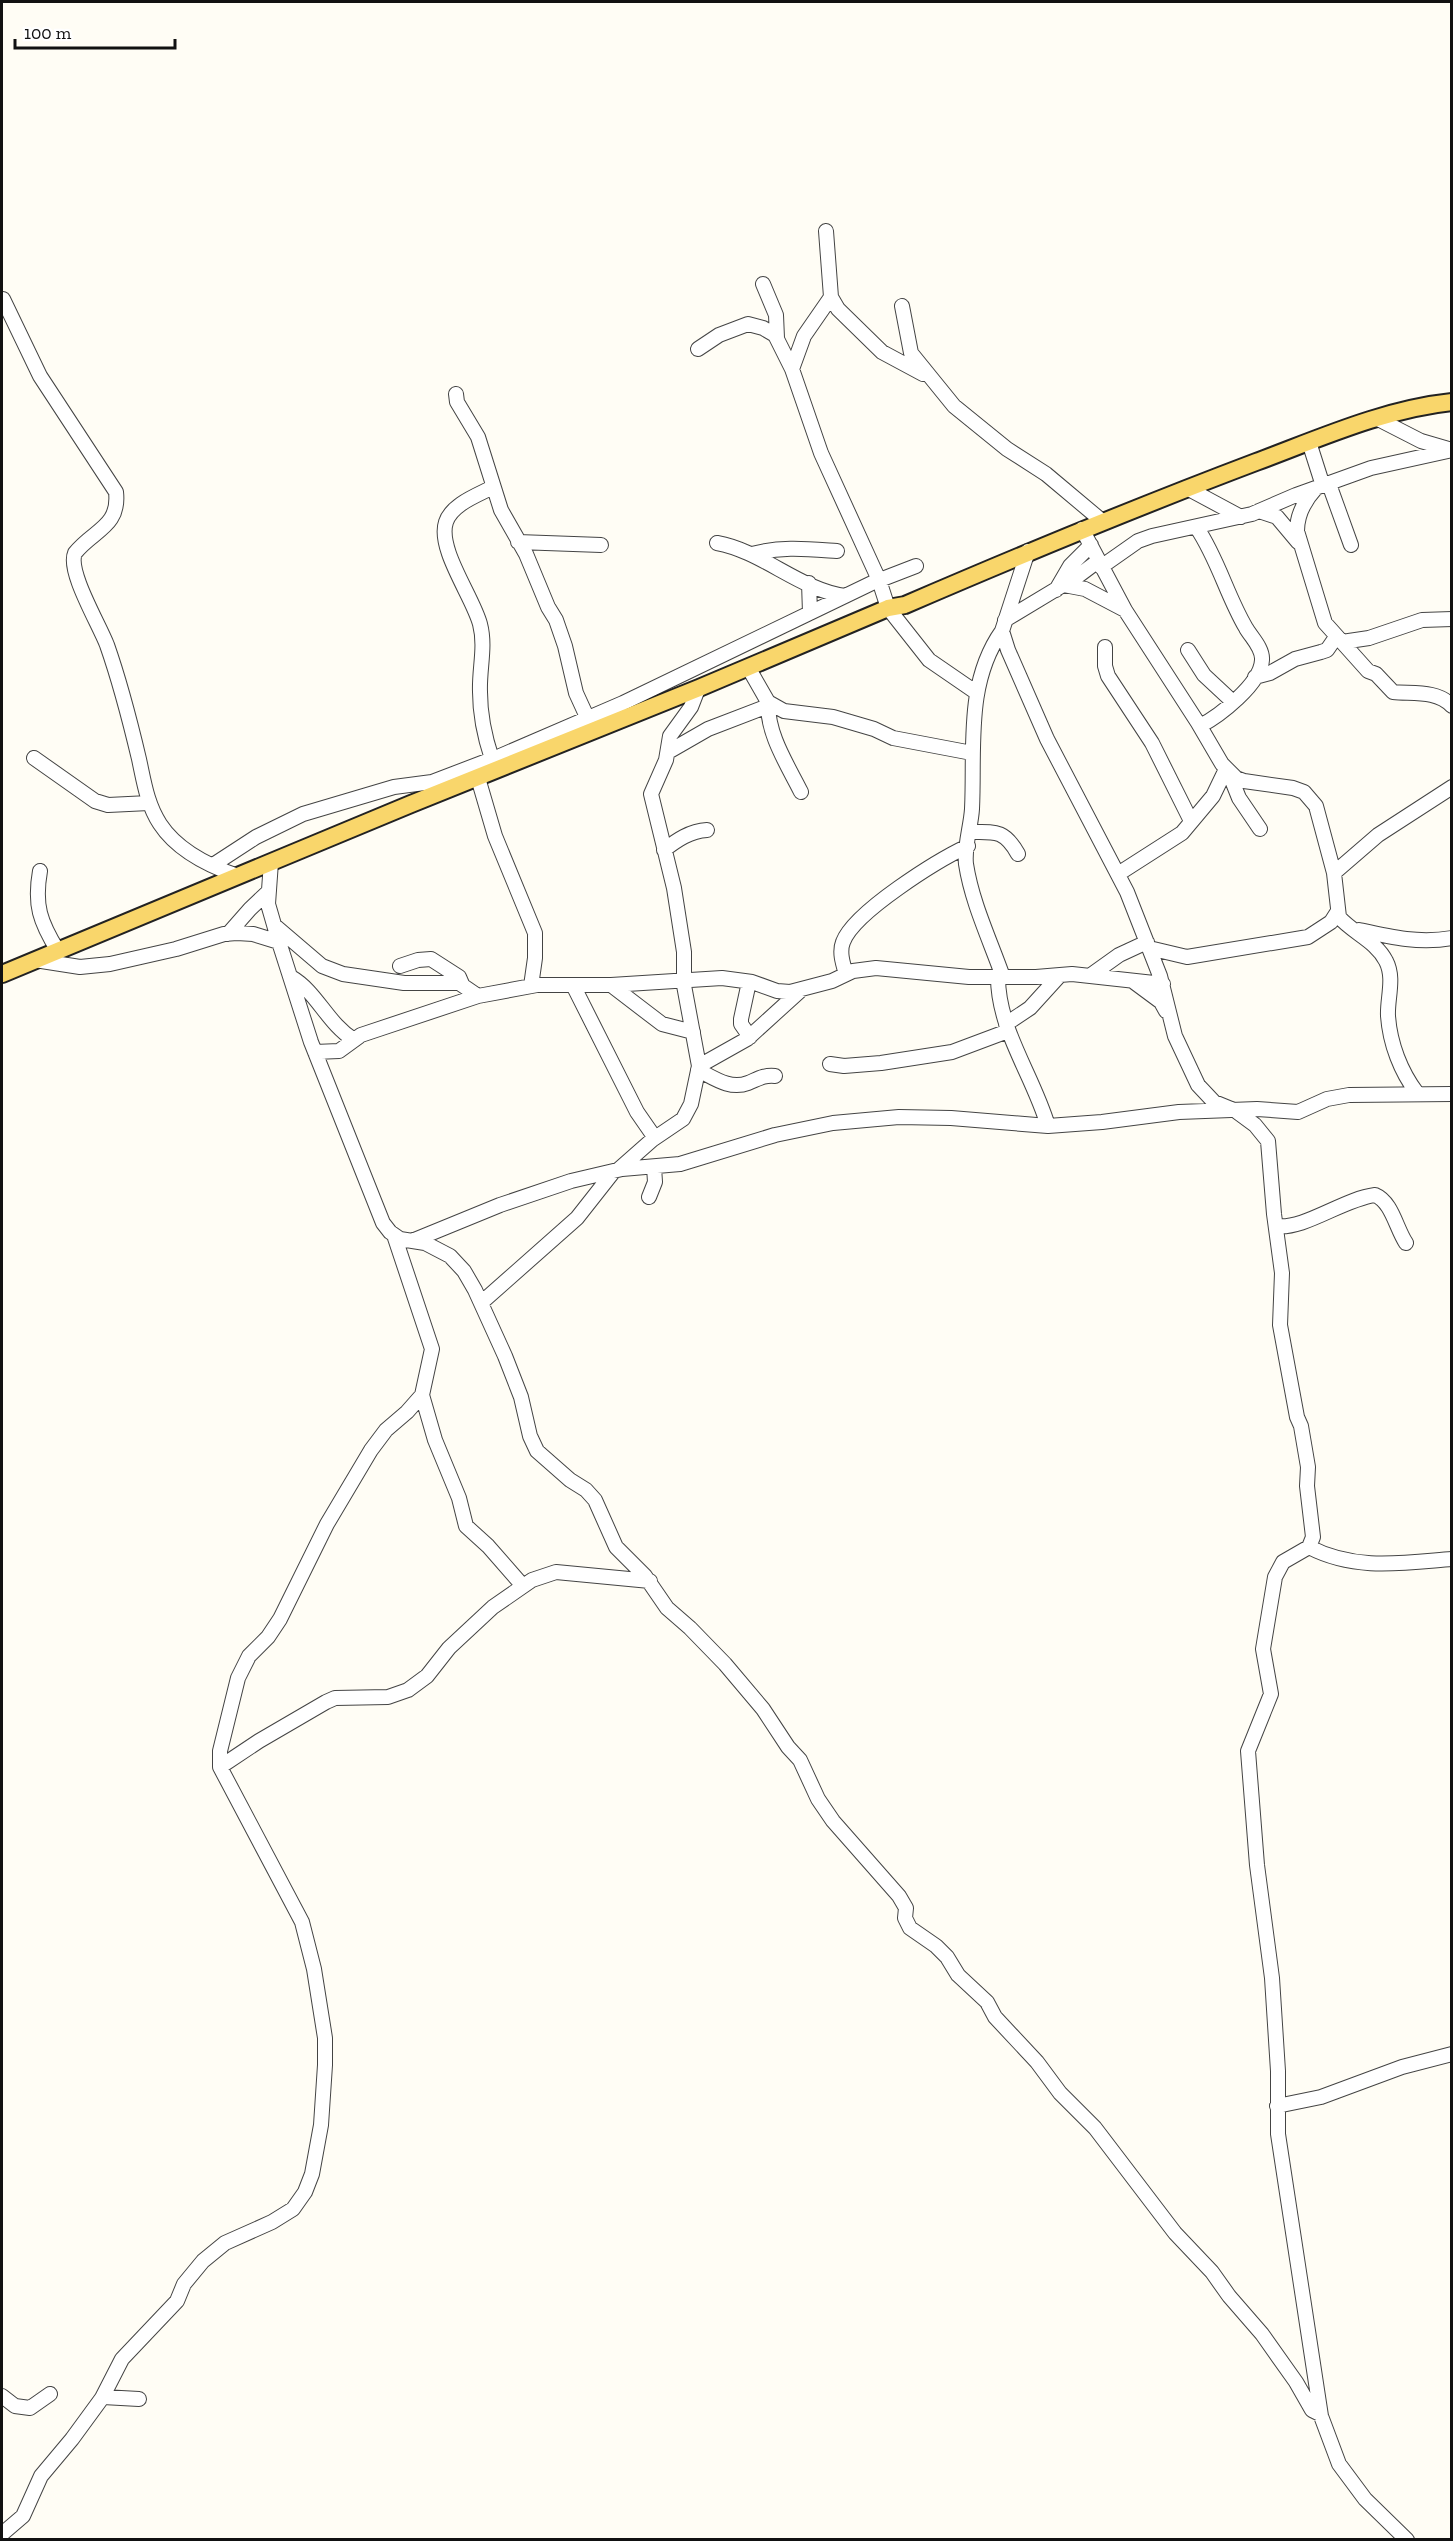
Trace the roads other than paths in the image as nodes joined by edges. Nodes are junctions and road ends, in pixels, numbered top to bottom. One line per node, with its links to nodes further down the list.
1 (826, 231): 3 (street)
2 (764, 284): 6 (street)
3 (831, 297): 8 (street); 9 (street)
4 (3, 299): 63 (street)
5 (902, 306): 9 (street)
6 (777, 338): 7 (street); 8 (street)
7 (698, 349)
8 (792, 369): 34 (street)
9 (927, 376): 20 (street)
10 (456, 394): 16 (street)
11 (1452, 402): 12 (main road)
12 (1378, 419): 13 (main road); 14 (street)
13 (1309, 442): 15 (street); 17 (main road)
14 (1452, 450): 15 (street)
15 (1322, 486): 18 (street); 25 (street); 28 (street)
16 (493, 487): 23 (street); 58 (street)
17 (1187, 488): 19 (street); 20 (main road)
18 (1259, 511): 19 (street); 25 (street)
19 (1241, 517): 21 (street)
20 (1102, 521): 22 (main road)
21 (1197, 528): 32 (street); 47 (street)
22 (1082, 529): 27 (street); 30 (main road)
23 (518, 542): 26 (street); 53 (street)
24 (717, 543): 31 (street)
25 (1300, 543): 43 (street)
26 (601, 545)
27 (1091, 545): 32 (street); 36 (street)
28 (1351, 545)
29 (837, 551): 31 (street)
30 (1028, 551): 38 (main road); 42 (street)
31 (752, 554): 35 (street)
32 (1100, 564): 36 (street); 39 (street)
33 (916, 566): 34 (street)
34 (879, 580): 37 (street); 38 (street)
35 (809, 583): 37 (street); 40 (street)
36 (1060, 587): 39 (street); 42 (street)
37 (845, 596): 40 (street)
38 (888, 608): 46 (main road); 49 (street)
39 (1125, 610): 54 (street)
40 (810, 613): 53 (street)
41 (1452, 619): 43 (street)
42 (1003, 626): 49 (street); 75 (street)
43 (1339, 640): 47 (street); 52 (street)
44 (1105, 647): 64 (street)
45 (1188, 650): 50 (street)
46 (748, 667): 48 (main road); 51 (street)
47 (1255, 677): 50 (street)
48 (698, 689): 55 (street); 60 (main road)
49 (977, 693): 56 (street)
50 (1233, 702): 54 (street)
51 (768, 704): 55 (street); 56 (street); 62 (street)
52 (1452, 706)
53 (588, 717): 58 (street)
54 (1200, 726): 59 (street)
55 (668, 752): 69 (street)
56 (972, 753): 67 (street)
57 (33, 758): 63 (street)
58 (492, 759): 72 (street)
59 (1228, 771): 64 (street); 65 (street); 74 (street)
60 (478, 778): 71 (main road); 101 (street)
61 (1452, 787): 74 (street)
62 (801, 792)
63 (149, 803): 72 (street)
64 (1191, 820): 75 (street)
65 (1260, 829)
66 (706, 830): 69 (street)
67 (970, 832): 68 (street); 70 (street)
68 (968, 846): 90 (street); 94 (street)
69 (664, 850): 95 (street)
70 (1018, 854)
71 (271, 862): 76 (main road); 77 (street)
72 (213, 865): 76 (street)
73 (40, 871): 85 (street)
74 (1335, 873): 78 (street)
75 (1118, 874): 84 (street)
76 (238, 876): 85 (main road)
77 (269, 891): 79 (street); 81 (street)
78 (1338, 911): 80 (street); 86 (street)
79 (274, 925): 83 (street); 99 (street)
80 (1356, 930): 82 (street); 114 (street)
81 (228, 934): 83 (street); 87 (street)
82 (1452, 938)
83 (279, 942): 93 (street)
84 (1148, 945): 86 (street); 92 (street); 96 (street)
85 (58, 951): 87 (main road)
86 (1181, 957): 96 (street)
87 (35, 960): 89 (main road)
88 (400, 966): 99 (street)
89 (2, 974)
90 (846, 974): 94 (street); 103 (street)
91 (1060, 975): 92 (street); 94 (street); 106 (street)
92 (1091, 975): 97 (street)
93 (291, 977): 109 (street); 110 (street)
94 (1001, 977): 106 (street)
95 (684, 980): 98 (street); 100 (street); 107 (street)
96 (1161, 980): 97 (street); 105 (street)
97 (1131, 981): 105 (street)
98 (749, 982): 103 (street); 108 (street)
99 (462, 984): 104 (street)
100 (611, 985): 102 (street); 107 (street)
101 (531, 986): 102 (street); 104 (street)
102 (573, 986): 118 (street)
103 (802, 989): 108 (street)
104 (478, 996): 109 (street)
105 (1170, 1021): 116 (street)
106 (1007, 1027): 111 (street); 117 (street)
107 (693, 1032): 112 (street)
108 (750, 1037): 112 (street)
109 (354, 1040): 110 (street)
110 (315, 1052): 123 (street)
111 (830, 1064)
112 (699, 1068): 113 (street); 118 (street)
113 (775, 1076)
114 (1418, 1094): 115 (street); 116 (street)
115 (1450, 1095)
116 (1236, 1111): 117 (street); 122 (street)
117 (1048, 1126): 119 (street)
118 (655, 1138): 120 (street)
119 (654, 1167): 120 (street); 121 (street)
120 (616, 1170): 124 (street); 126 (street)
121 (649, 1197)
122 (1276, 1226): 125 (street); 128 (street)
123 (394, 1234): 124 (street); 127 (street)
124 (412, 1241): 126 (street)
125 (1406, 1243)
126 (481, 1303): 130 (street)
127 (422, 1395): 131 (street); 132 (street)
128 (1309, 1547): 129 (street); 134 (street)
129 (1452, 1559)
130 (650, 1581): 131 (street); 139 (street)
131 (523, 1586): 132 (street)
132 (220, 1767): 137 (street)
133 (1452, 2054): 134 (street)
134 (1277, 2106): 139 (street)
135 (50, 2394): 136 (street)
136 (2, 2396)
137 (103, 2397): 138 (street); 140 (street)
138 (139, 2399)
139 (1320, 2414): 141 (street)
140 (2, 2534)
141 (1407, 2540)

